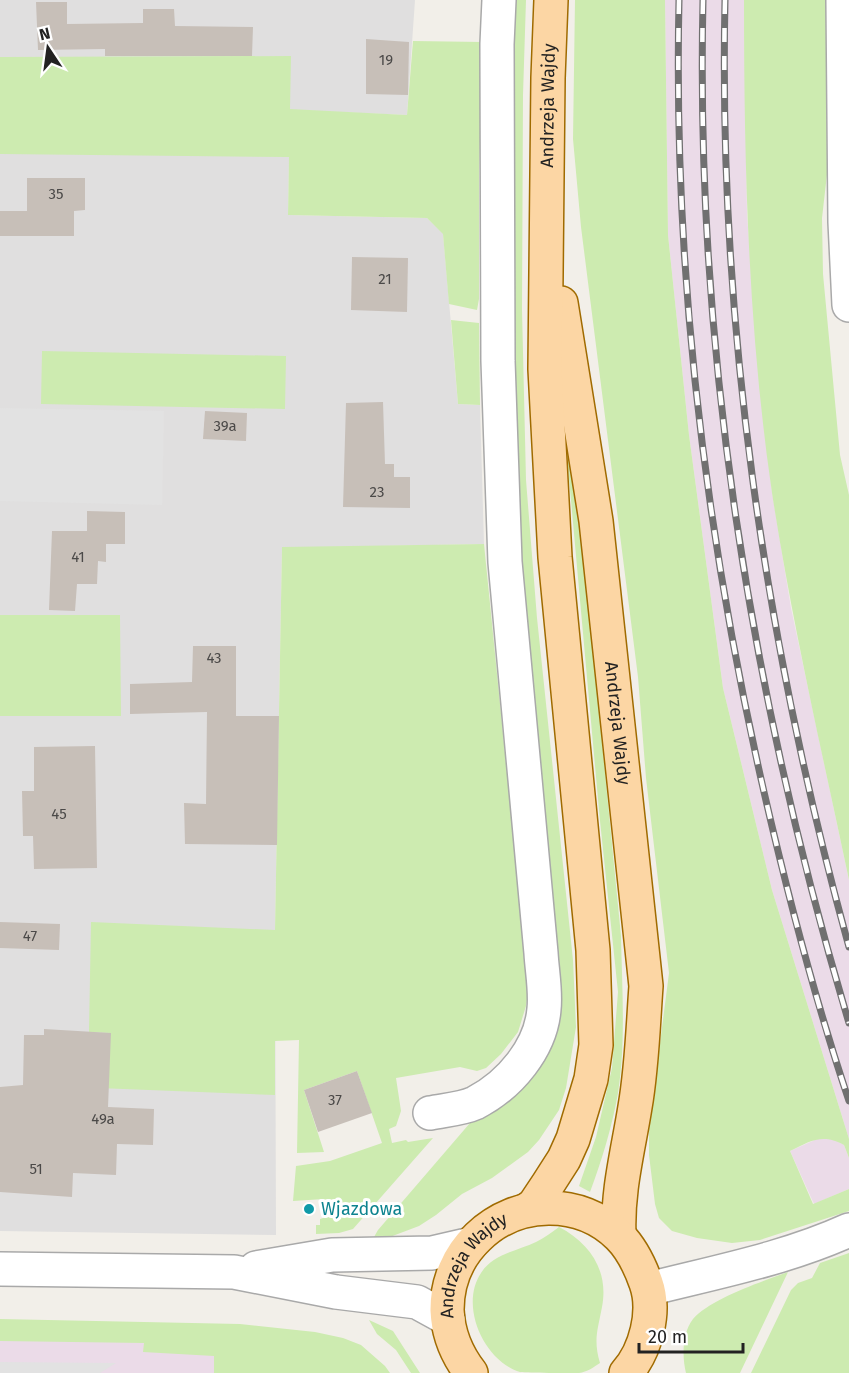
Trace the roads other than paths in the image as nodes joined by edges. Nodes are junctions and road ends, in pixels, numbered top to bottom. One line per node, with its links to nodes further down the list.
1 (499, 0): 6 (street)
2 (551, 0): 4 (main road, Andrzeja Wajdy)
3 (843, 0): 5 (street)
4 (546, 212): 7 (main road, Andrzeja Wajdy); 9 (main road, Andrzeja Wajdy)
5 (849, 305)
6 (430, 1113)
7 (526, 1210): 9 (main road, Andrzeja Wajdy); 10 (main road, Andrzeja Wajdy)
8 (849, 1230): 13 (street)
9 (619, 1235): 13 (main road, Andrzeja Wajdy)
10 (471, 1244): 12 (street); 14 (main road, Andrzeja Wajdy)
11 (0, 1269): 12 (street)
12 (234, 1272): 14 (street)
13 (649, 1289): 15 (main road, Andrzeja Wajdy)
14 (448, 1319): 16 (main road, Andrzeja Wajdy)
15 (645, 1337): 17 (main road, Andrzeja Wajdy); 18 (main road, Andrzeja Wajdy)
16 (471, 1373)
17 (626, 1373)
18 (659, 1373)

